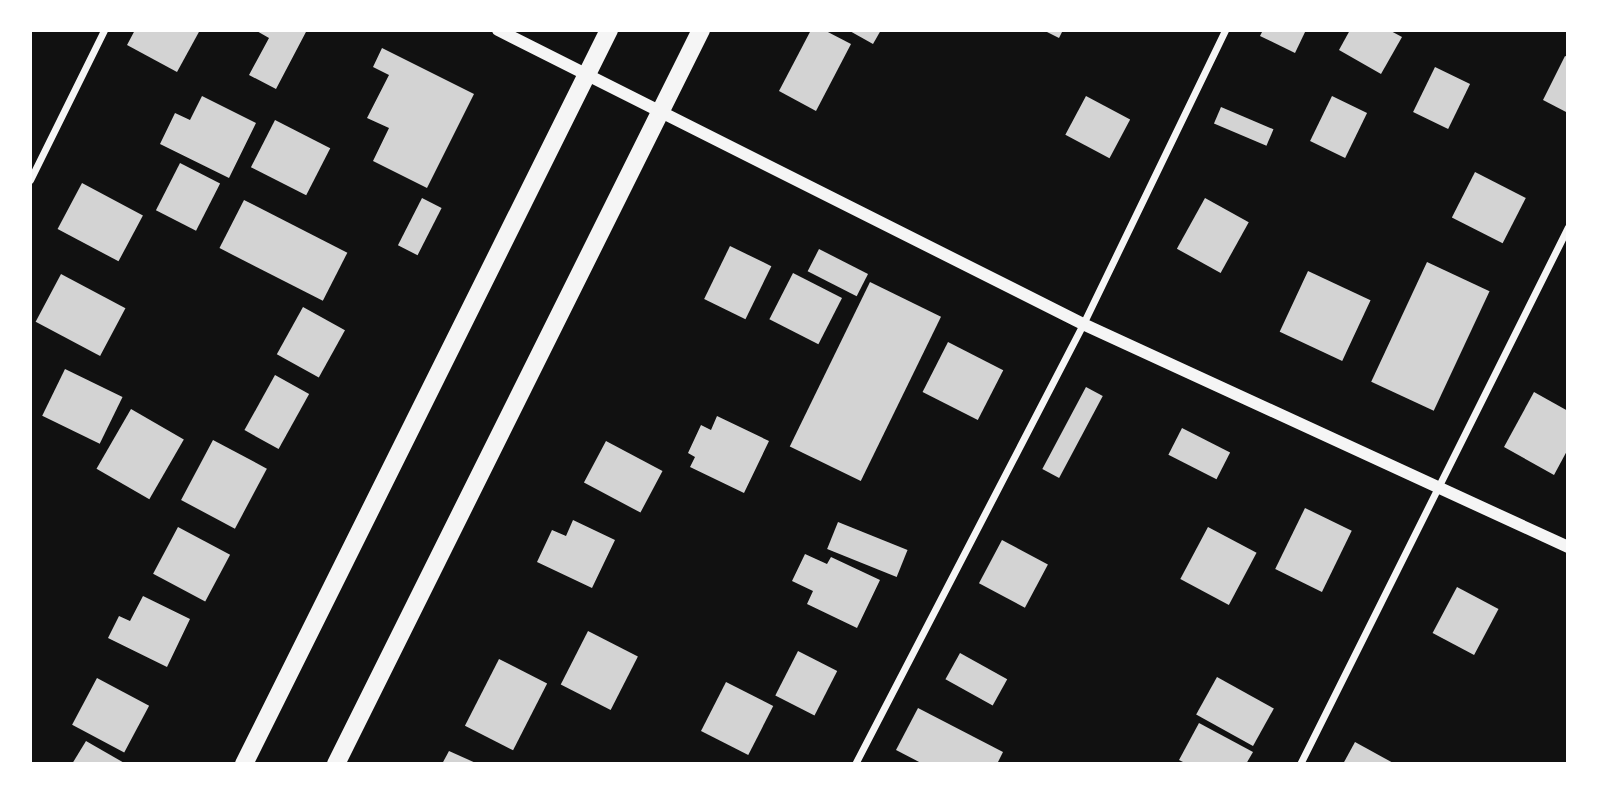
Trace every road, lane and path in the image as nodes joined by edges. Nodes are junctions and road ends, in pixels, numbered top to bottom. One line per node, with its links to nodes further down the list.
1 (104, 30): 8 (street)
2 (498, 30): 6 (street)
3 (609, 30): 6 (main road)
4 (701, 30): 7 (main road)
5 (1225, 30): 10 (street)
6 (585, 77): 7 (street); 13 (main road)
7 (659, 114): 10 (street); 14 (main road)
8 (30, 180)
9 (1568, 227): 11 (street)
10 (1083, 324): 11 (street); 15 (street)
11 (1440, 486): 12 (street); 16 (street)
12 (1568, 547)
13 (244, 764)
14 (336, 764)
15 (855, 764)
16 (1300, 764)

